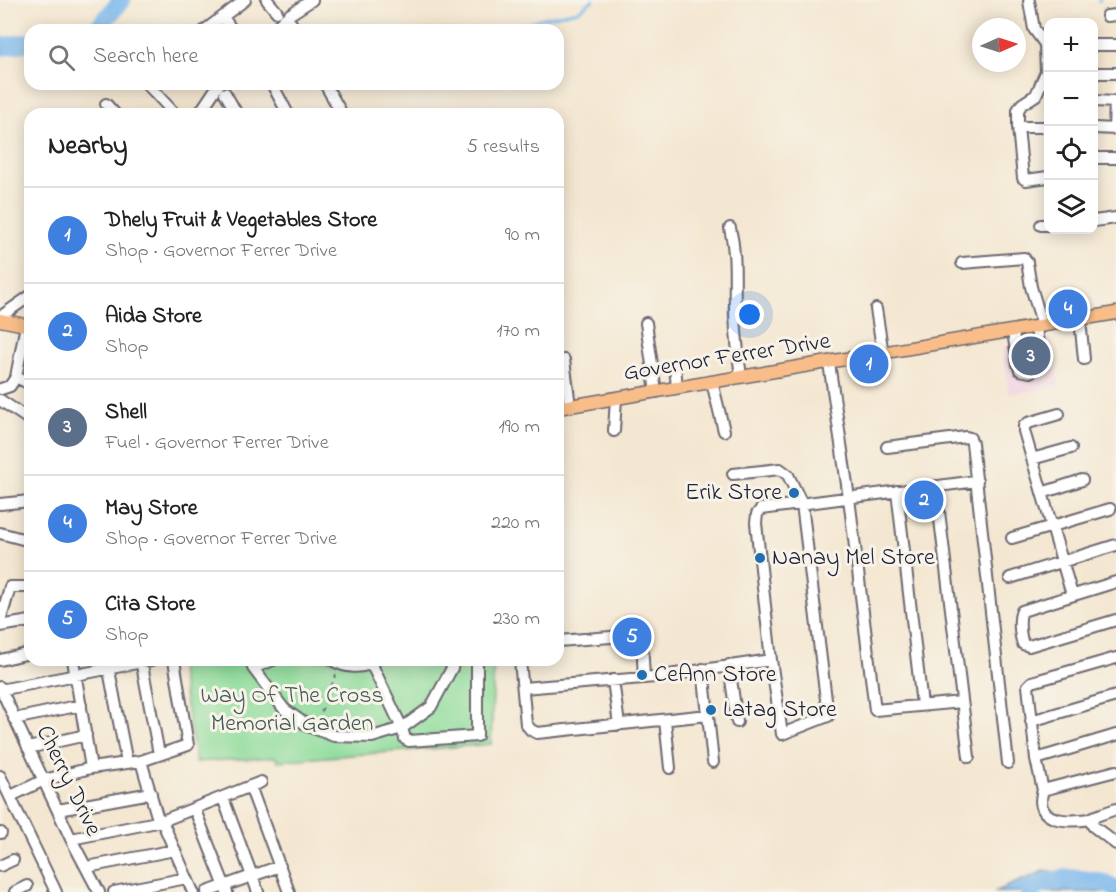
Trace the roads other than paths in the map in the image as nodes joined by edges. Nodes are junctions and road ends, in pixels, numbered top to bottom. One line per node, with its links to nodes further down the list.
1 (245, 0): 6 (street)
2 (267, 0): 5 (street)
3 (312, 0): 9 (street)
4 (1029, 1): 10 (street)
5 (277, 12)
6 (223, 17): 7 (street); 8 (street)
7 (214, 24)
8 (228, 24)
9 (279, 24)
10 (1044, 41)
11 (1098, 45): 12 (street)
12 (1116, 45)
13 (1098, 73): 14 (street)
14 (1116, 73)
15 (1044, 78): 30 (street)
16 (153, 90): 25 (street)
17 (221, 90): 26 (street)
18 (223, 90): 27 (street)
19 (275, 90): 28 (street)
20 (328, 90): 29 (street)
21 (1098, 101): 22 (street)
22 (1115, 102): 33 (street)
23 (106, 104): 24 (street)
24 (110, 108)
25 (169, 108)
26 (205, 108)
27 (233, 108)
28 (285, 108)
29 (339, 108)
30 (1018, 127): 31 (street); 36 (street)
31 (1044, 127)
32 (1098, 128): 33 (street)
33 (1115, 129)
34 (1098, 158): 35 (street)
35 (1116, 158)
36 (1044, 178)
37 (1116, 218): 38 (street)
38 (1098, 220)
39 (730, 228): 57 (street)
40 (962, 262): 48 (street)
41 (24, 300): 44 (street)
42 (876, 309): 51 (street)
43 (1116, 313): 45 (main road, Governor Ferrer Drive)
44 (0, 318): 47 (main road)
45 (1080, 320): 48 (main road, Governor Ferrer Drive); 52 (street)
46 (646, 323): 61 (street)
47 (24, 325)
48 (1040, 327): 49 (main road, Governor Ferrer Drive); 49 (street)
49 (1013, 332): 51 (main road, Governor Ferrer Drive)
50 (24, 343): 56 (street)
51 (883, 354): 54 (main road, Governor Ferrer Drive)
52 (1084, 359)
53 (564, 360): 64 (street)
54 (829, 363): 57 (main road, Governor Ferrer Drive); 78 (street)
55 (675, 366): 60 (street)
56 (16, 377): 58 (street); 62 (street)
57 (741, 377): 59 (main road, Governor Ferrer Drive)
58 (24, 381)
59 (712, 382): 60 (main road, Governor Ferrer Drive); 68 (street)
60 (677, 388): 61 (main road, Governor Ferrer Drive)
61 (656, 392): 63 (main road, Governor Ferrer Drive)
62 (0, 393): 66 (street)
63 (615, 398): 64 (main road, Governor Ferrer Drive); 67 (street)
64 (564, 407)
65 (1059, 414): 71 (street)
66 (24, 415)
67 (614, 431)
68 (723, 431)
69 (887, 447): 74 (street)
70 (1071, 448): 71 (street)
71 (1032, 459): 77 (street)
72 (733, 474): 81 (street)
73 (1082, 480): 77 (street)
74 (977, 481): 75 (street); 139 (street)
75 (936, 486): 76 (street); 120 (street)
76 (897, 491): 78 (street); 122 (street)
77 (1042, 493): 83 (street)
78 (849, 498): 81 (street); 122 (street)
79 (24, 502): 80 (street)
80 (0, 504)
81 (802, 504): 101 (street); 101 (street)
82 (1110, 509): 83 (street)
83 (1052, 526): 85 (street); 88 (street)
84 (0, 533): 86 (street)
85 (1012, 538)
86 (24, 539)
87 (1116, 545): 88 (street)
88 (1062, 562): 89 (street); 92 (street)
89 (1010, 578)
90 (1116, 582): 92 (street)
91 (24, 587): 94 (street)
92 (1072, 595): 93 (street)
93 (1116, 620)
94 (0, 622)
95 (24, 622): 96 (street)
96 (0, 626)
97 (564, 641): 115 (street)
98 (24, 654): 100 (street)
99 (1116, 658): 126 (street)
100 (0, 660)
101 (771, 660): 102 (street)
102 (729, 665): 113 (street); 127 (street)
103 (74, 666): 114 (street)
104 (102, 666): 114 (street)
105 (108, 666): 138 (street)
106 (146, 666): 133 (street)
107 (175, 666): 133 (street)
108 (254, 666): 129 (street)
109 (376, 666): 129 (street)
110 (452, 666): 129 (street)
111 (477, 666): 129 (street)
112 (520, 666): 118 (street)
113 (703, 669): 115 (street); 123 (street)
114 (76, 674): 117 (street); 121 (street)
115 (644, 678): 116 (street)
116 (614, 680): 118 (street); 128 (street)
117 (0, 688): 124 (street, Cherry Drive)
118 (522, 688): 128 (street)
119 (1116, 696): 126 (street)
120 (962, 702): 122 (street); 134 (street)
121 (81, 705): 124 (street); 130 (street)
122 (922, 705)
123 (708, 716): 125 (street); 137 (street)
124 (14, 719): 132 (street, Cherry Drive)
125 (665, 720): 128 (street); 141 (street)
126 (1031, 721): 135 (street)
127 (737, 722)
128 (619, 724)
129 (402, 728)
130 (86, 735): 132 (street); 140 (street)
131 (1116, 735): 135 (street)
132 (28, 748): 144 (street, Cherry Drive)
133 (159, 754): 136 (street)
134 (969, 757)
135 (1036, 759): 147 (street)
136 (141, 761): 138 (street); 148 (street)
137 (713, 762)
138 (127, 763): 140 (street)
139 (1008, 763)
140 (91, 768): 144 (street)
141 (670, 768)
142 (1116, 771): 147 (street)
143 (0, 776): 149 (street)
144 (44, 780): 149 (street); 152 (street, Cherry Drive)
145 (261, 782): 146 (street)
146 (250, 786): 150 (street); 161 (street)
147 (1043, 790): 154 (street)
148 (151, 793): 152 (street); 155 (street)
149 (11, 796): 168 (street)
150 (223, 798): 153 (street); 163 (street)
151 (1116, 809): 154 (street)
152 (58, 810): 156 (street, Cherry Drive)
153 (195, 810): 155 (street); 166 (street)
154 (1091, 819): 157 (street)
155 (162, 821): 156 (street); 158 (street)
156 (71, 839): 162 (street, Cherry Drive)
157 (1116, 844)
158 (175, 850): 162 (street); 164 (street)
159 (14, 860): 160 (street)
160 (0, 866)
161 (280, 866): 163 (street); 174 (street)
162 (87, 867): 169 (street, Cherry Drive)
163 (252, 876): 166 (street); 173 (street)
164 (187, 878): 170 (street); 171 (street)
165 (27, 886): 167 (street)
166 (226, 889): 172 (street)
167 (15, 892)
168 (56, 892)
169 (99, 892)
170 (114, 892)
171 (193, 892)
172 (207, 892)
173 (258, 892)
174 (289, 892)

